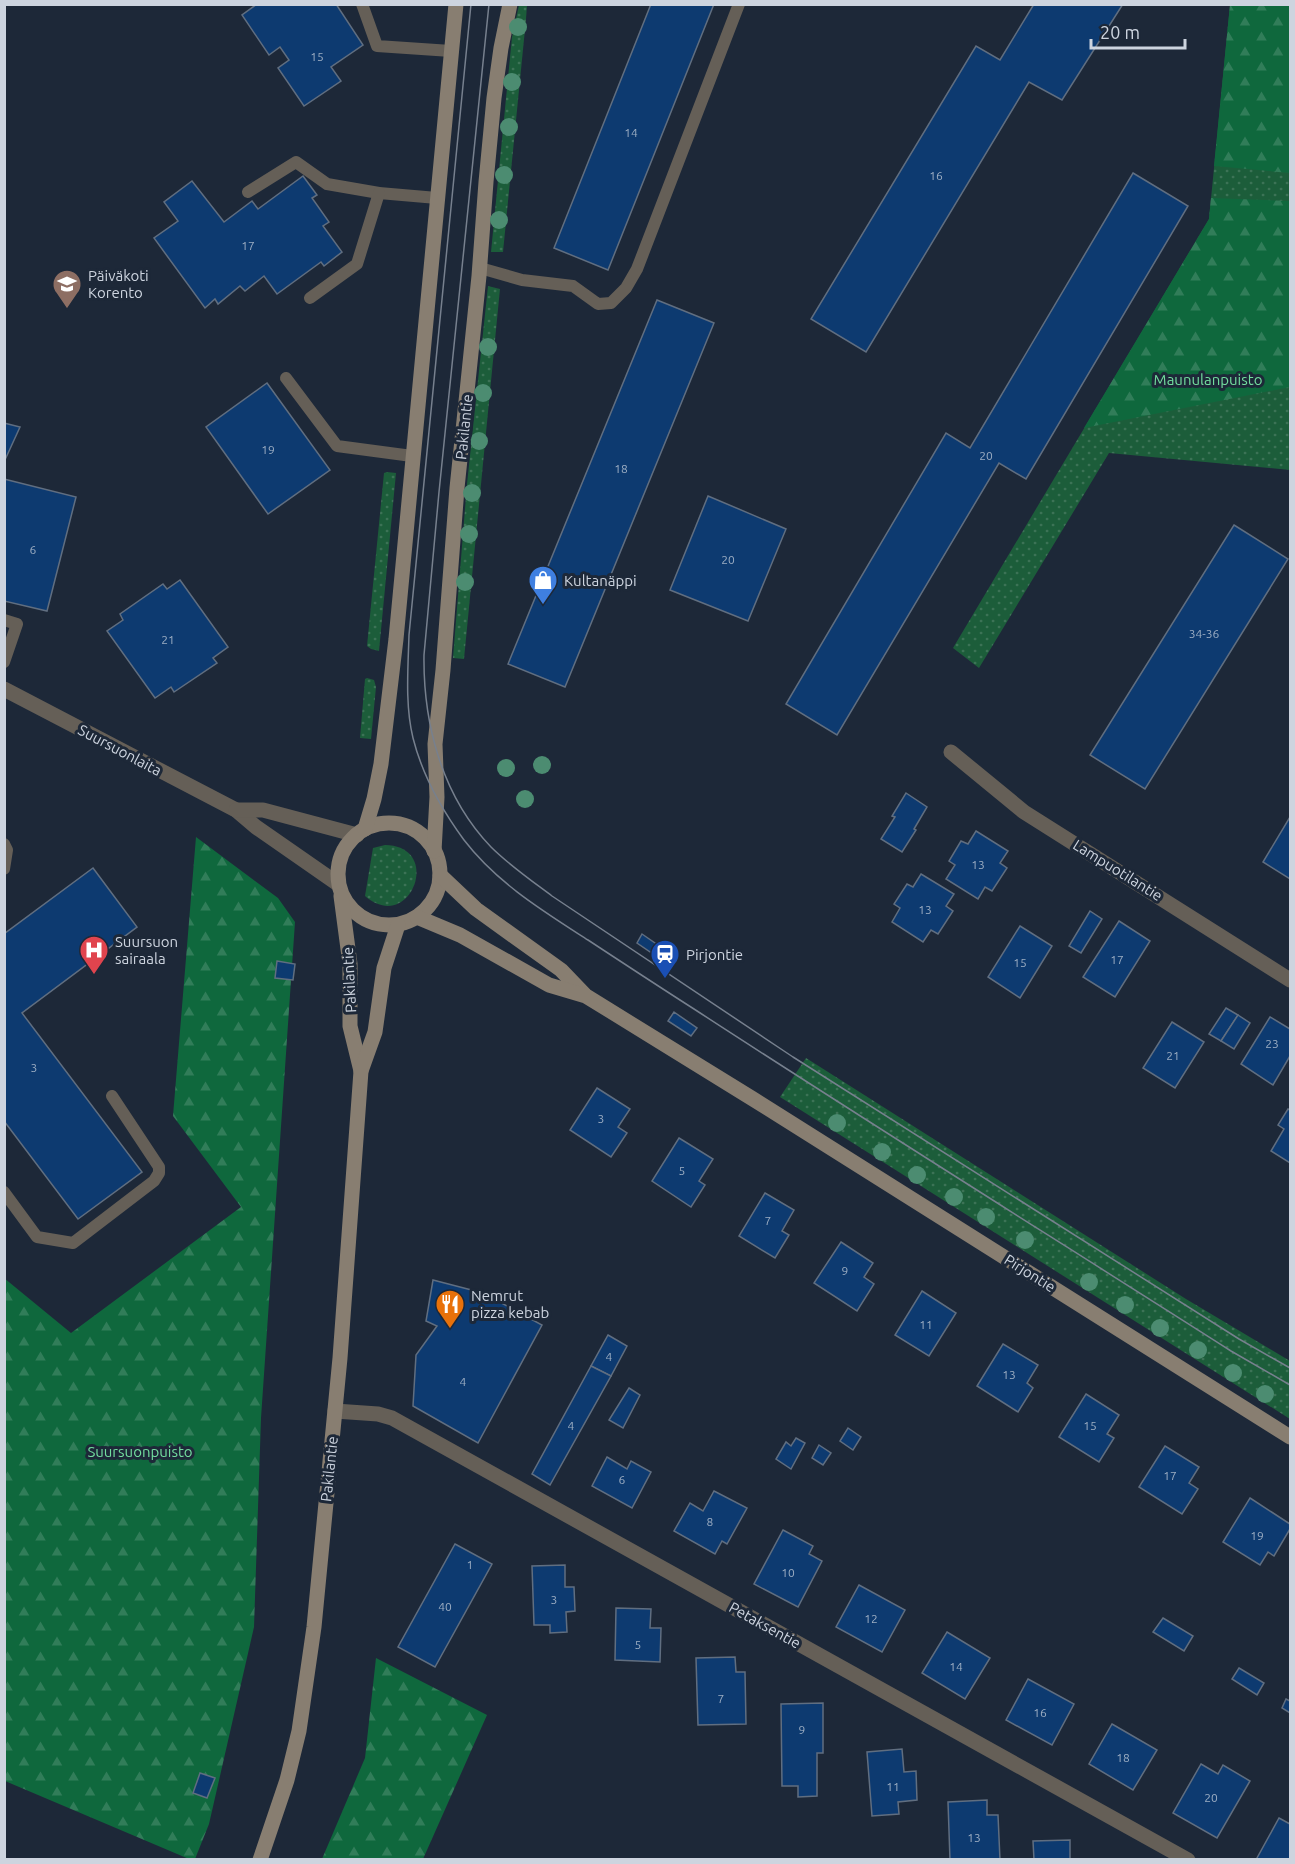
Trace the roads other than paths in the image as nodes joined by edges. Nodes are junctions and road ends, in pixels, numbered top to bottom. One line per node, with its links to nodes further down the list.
1 (362, 4): 5 (lane)
2 (456, 4): 5 (main road)
3 (510, 4): 9 (main road, Pakilantie)
4 (740, 4): 9 (lane)
5 (451, 51): 8 (main road)
6 (248, 192): 7 (lane)
7 (379, 193): 8 (lane); 10 (lane)
8 (437, 198): 12 (main road)
9 (480, 268): 20 (main road, Pakilantie)
10 (310, 298)
11 (286, 378): 12 (lane)
12 (412, 456): 18 (main road)
13 (4, 620): 14 (lane)
14 (4, 662)
15 (4, 689): 17 (street, Suursuonlaita)
16 (951, 752): 26 (street, Lampuotilantie)
17 (236, 810): 18 (street, Suursuonlaita); 23 (street, Suursuonlaita)
18 (361, 832): 20 (main road); 23 (main road)
19 (4, 844): 21 (lane)
20 (434, 851): 22 (main road)
21 (4, 869)
22 (440, 875): 24 (main road); 27 (main road, Pirjontie)
23 (339, 886): 25 (main road); 28 (main road, Pakilantie)
24 (417, 917): 25 (main road); 27 (main road, Pirjontie)
25 (398, 925): 28 (main road, Pakilantie)
26 (1290, 980)
27 (586, 996): 32 (main road, Pirjontie)
28 (361, 1071): 31 (main road, Pakilantie)
29 (112, 1096): 30 (lane)
30 (4, 1192)
31 (335, 1411): 33 (main road, Pakilantie); 34 (street, Petaksentie)
32 (1290, 1437)
33 (260, 1860)
34 (1188, 1860)

